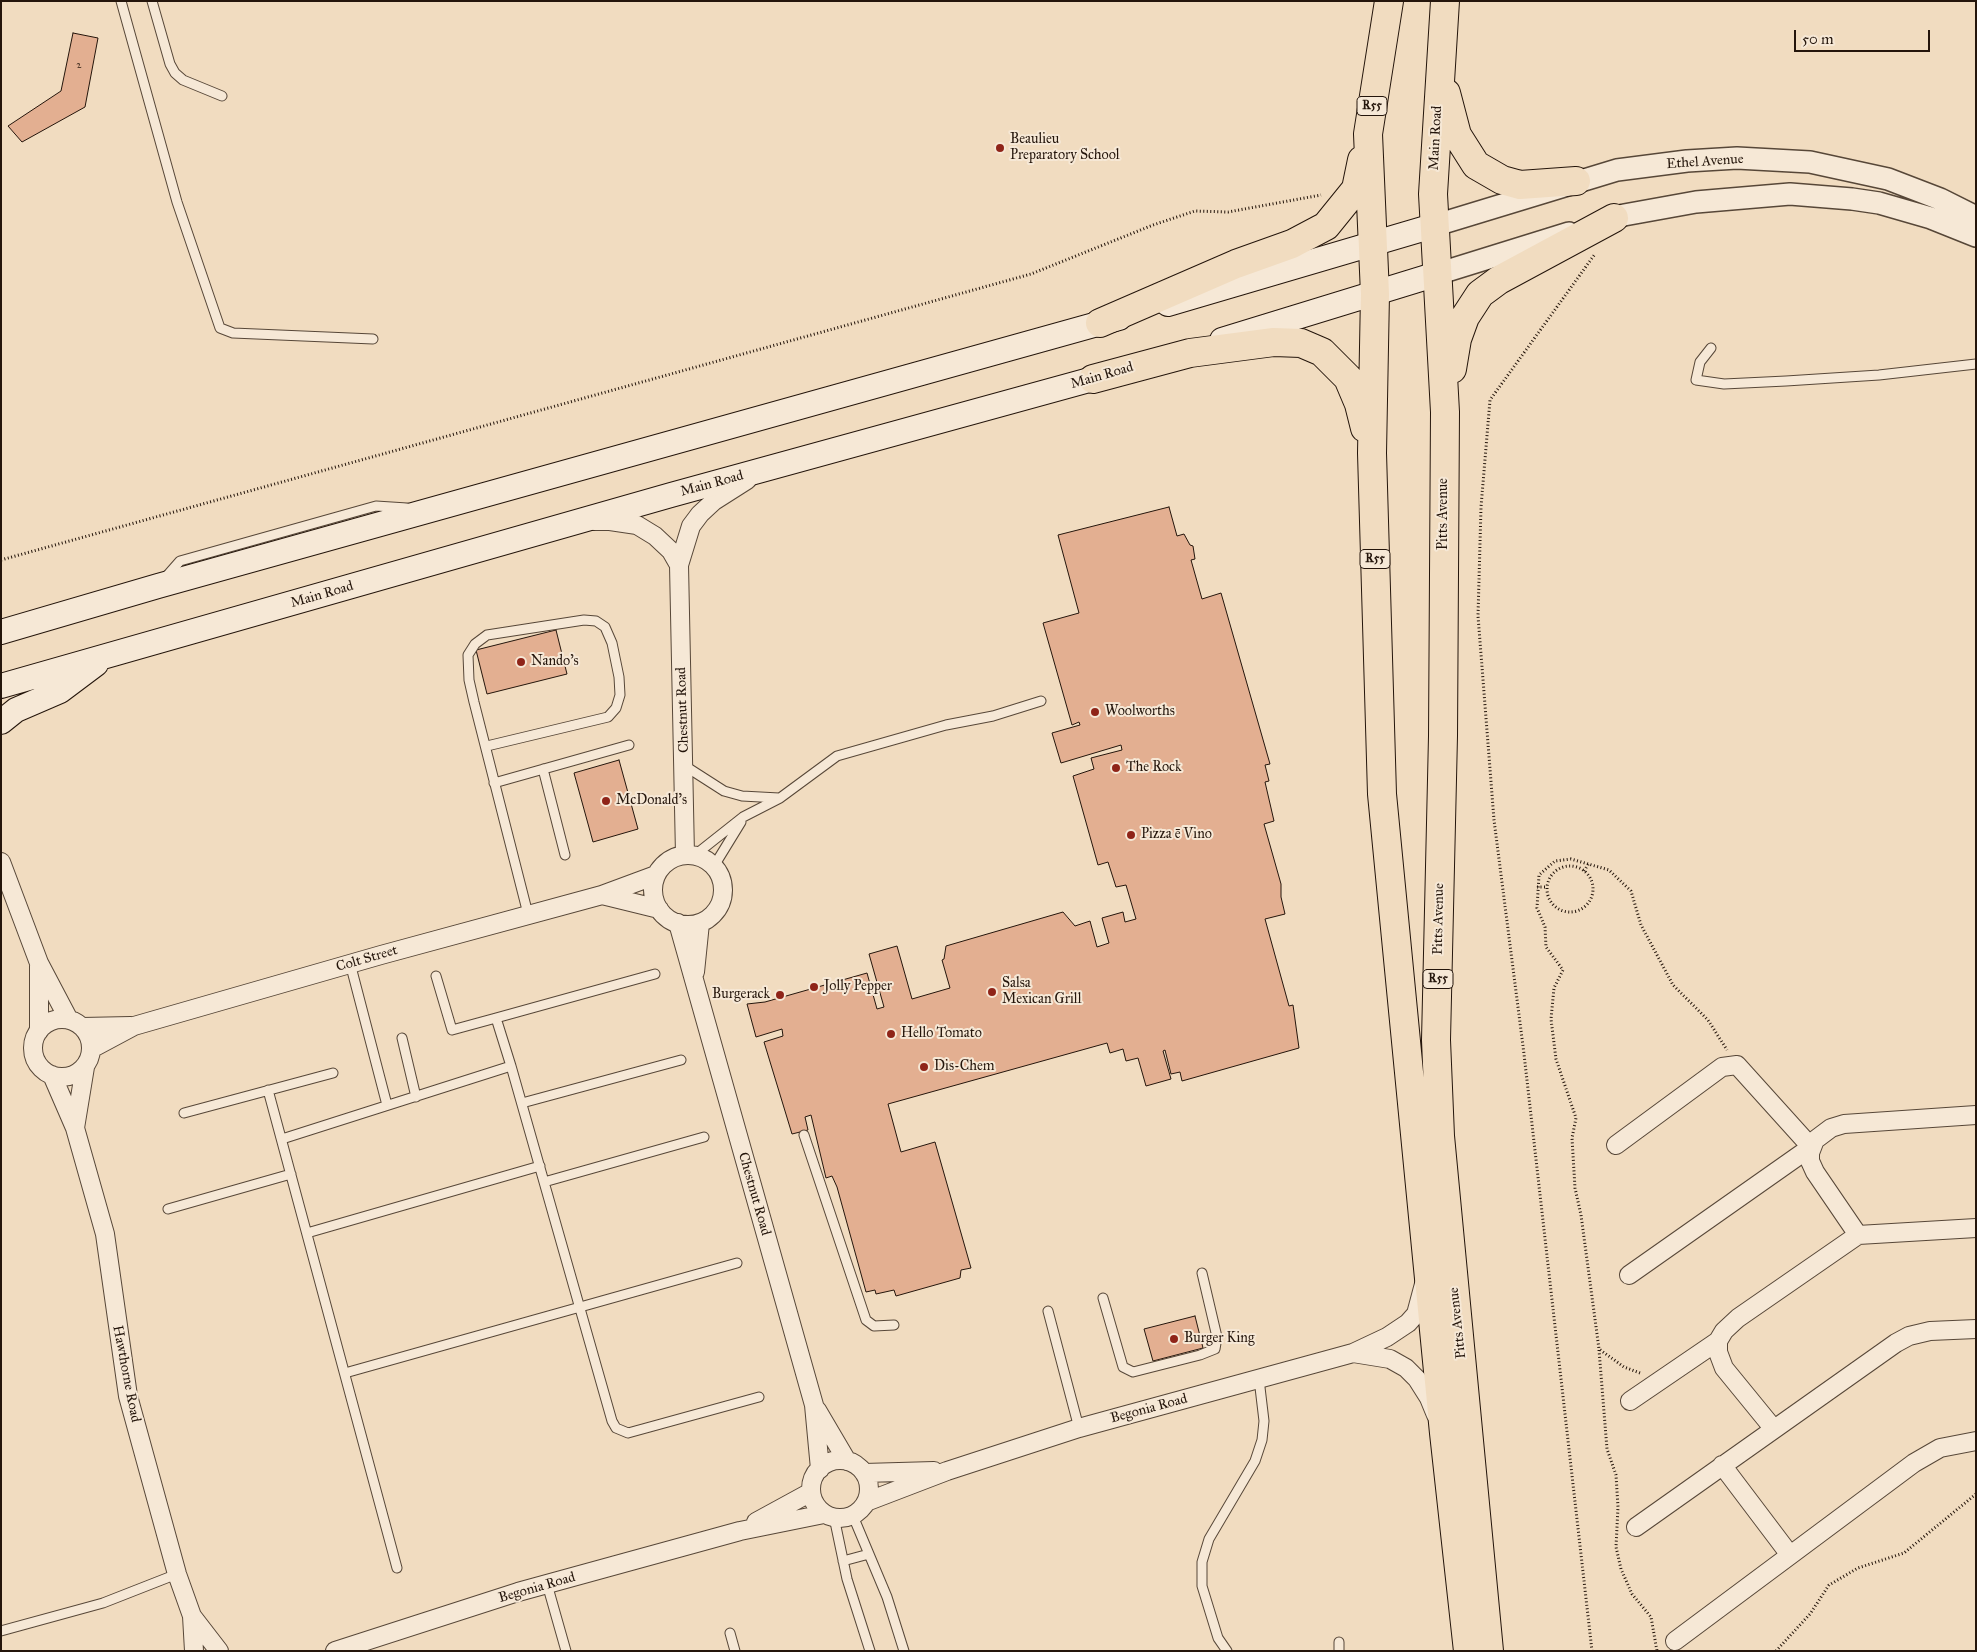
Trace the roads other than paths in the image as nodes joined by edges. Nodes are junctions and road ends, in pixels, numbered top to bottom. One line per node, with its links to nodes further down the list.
1 (121, 1): 17 (lane)
2 (152, 1): 6 (lane)
3 (1388, 1): 7 (main road, R55)
4 (1445, 1): 5 (main road, Main Road / R55)
5 (1441, 65): 8 (main road); 11 (main road, Main Road / R55)
6 (222, 96)
7 (1368, 134): 13 (main road, R55); 16 (main road)
8 (1576, 181): 9 (street, Ethel Avenue); 11 (street, Ethel Avenue)
9 (1976, 217)
10 (1614, 218): 12 (street); 14 (street); 21 (main road)
11 (1433, 226): 13 (main road); 14 (main road, Main Road / R55)
12 (1976, 236)
13 (1372, 246): 15 (main road, R55); 16 (main road)
14 (1437, 274): 15 (main road, Main Road); 21 (main road, Pitts Avenue / R55)
15 (1374, 294): 20 (main road, Main Road); 22 (main road, Pitts Avenue / R55)
16 (1100, 323): 26 (main road)
17 (373, 339)
18 (1711, 348): 19 (lane)
19 (1976, 364)
20 (1093, 380): 22 (main road); 23 (main road, Main Road)
21 (1445, 412): 133 (main road, Pitts Avenue / R55)
22 (1372, 454): 83 (main road, Pitts Avenue / R55)
23 (764, 470): 24 (main road, Main Road); 25 (street, Chestnut Road)
24 (576, 522): 25 (street); 27 (main road, Main Road)
25 (679, 565): 33 (street, Chestnut Road)
26 (1, 632)
27 (108, 657): 28 (main road, Main Road); 30 (main road)
28 (1, 686)
29 (1041, 701): 36 (lane)
30 (1, 722)
31 (629, 745): 34 (lane)
32 (487, 746): 32 (lane); 35 (lane)
33 (685, 766): 36 (lane); 39 (street, Chestnut Road)
34 (543, 769): 35 (lane); 38 (lane)
35 (494, 783): 45 (lane)
36 (780, 798): 37 (lane)
37 (743, 817): 39 (lane); 41 (lane)
38 (565, 855)
39 (690, 855): 41 (street); 42 (street)
40 (1, 862): 48 (street)
41 (714, 866): 47 (street)
42 (656, 876): 43 (street, Colt Street); 44 (street)
43 (602, 895): 44 (street, Colt Street); 45 (street, Colt Street)
44 (659, 909): 46 (street)
45 (528, 914): 49 (street, Colt Street)
46 (678, 923): 47 (street); 52 (street, Chestnut Road)
47 (700, 923): 52 (street, Chestnut Road)
48 (39, 963): 54 (street); 56 (street)
49 (350, 963): 55 (street, Colt Street); 67 (lane)
50 (655, 974): 53 (lane)
51 (436, 976): 53 (lane)
52 (694, 982): 98 (street, Chestnut Road)
53 (496, 1018): 60 (lane)
54 (75, 1024): 55 (street, Colt Street); 56 (street); 58 (street)
55 (134, 1026): 58 (street, Colt Street)
56 (39, 1031): 63 (street)
57 (402, 1038): 65 (lane)
58 (91, 1049): 61 (street)
59 (681, 1060): 66 (lane)
60 (511, 1066): 65 (lane); 66 (lane)
61 (85, 1067): 63 (street); 70 (street, Hawthorne Road)
62 (333, 1073): 64 (lane)
63 (52, 1075): 70 (street, Hawthorne Road)
64 (268, 1090): 68 (lane); 73 (lane)
65 (416, 1097): 67 (lane)
66 (522, 1103): 76 (lane)
67 (386, 1105): 73 (lane)
68 (184, 1113)
69 (1976, 1115): 75 (street)
70 (75, 1128): 118 (street, Hawthorne Road)
71 (804, 1135): 90 (lane)
72 (704, 1137): 78 (lane)
73 (282, 1139): 77 (lane)
74 (1616, 1144): 75 (street)
75 (1811, 1147): 82 (street); 86 (street)
76 (540, 1166): 78 (lane); 81 (lane)
77 (291, 1174): 79 (lane); 81 (lane)
78 (544, 1182): 88 (lane)
79 (168, 1209)
80 (1976, 1228): 82 (street)
81 (307, 1233): 94 (lane)
82 (1858, 1234): 92 (street)
83 (1428, 1254): 93 (street); 101 (main road, Pitts Avenue / R55)
84 (738, 1262): 88 (lane)
85 (1202, 1273): 87 (lane)
86 (1629, 1275)
87 (1103, 1298)
88 (579, 1306): 94 (lane); 96 (lane)
89 (1048, 1311): 99 (lane)
90 (894, 1325)
91 (1976, 1328): 100 (street)
92 (1718, 1341): 97 (street); 100 (street)
93 (1353, 1353): 95 (street, Begonia Road); 101 (street)
94 (345, 1373): 117 (lane)
95 (1259, 1379): 99 (street, Begonia Road); 131 (lane)
96 (759, 1397)
97 (1630, 1401)
98 (814, 1406): 103 (street, Chestnut Road); 105 (street, Chestnut Road)
99 (1079, 1428): 106 (street, Begonia Road)
100 (1773, 1428): 104 (street)
101 (1444, 1433): 132 (main road, Pitts Avenue / R55)
102 (1976, 1441): 115 (street)
103 (847, 1462): 105 (street); 107 (street)
104 (1722, 1465): 112 (street); 115 (street)
105 (820, 1469): 108 (street)
106 (947, 1471): 107 (street, Begonia Road); 109 (street, Begonia Road)
107 (864, 1473): 109 (street)
108 (811, 1492): 110 (street); 113 (street, Begonia Road)
109 (866, 1502): 111 (street)
110 (829, 1516): 111 (street); 113 (street, Begonia Road); 116 (lane)
111 (853, 1516): 114 (lane)
112 (1636, 1527)
113 (740, 1531): 119 (street, Begonia Road)
114 (869, 1554): 116 (lane); 130 (lane)
115 (1790, 1555): 123 (street)
116 (843, 1561): 129 (lane)
117 (397, 1568)
118 (177, 1574): 120 (street, Hawthorne Road); 121 (lane)
119 (547, 1584): 126 (street, Begonia Road); 127 (lane)
120 (192, 1616): 124 (street, Hawthorne Road); 125 (street, Hawthorne Road)
121 (1, 1631)
122 (730, 1633): 128 (lane)
123 (1675, 1641)
124 (194, 1651)
125 (219, 1651)
126 (335, 1651)
127 (566, 1651)
128 (735, 1651)
129 (870, 1651)
130 (904, 1651)
131 (1227, 1651)
132 (1468, 1651)
133 (1489, 1651)

